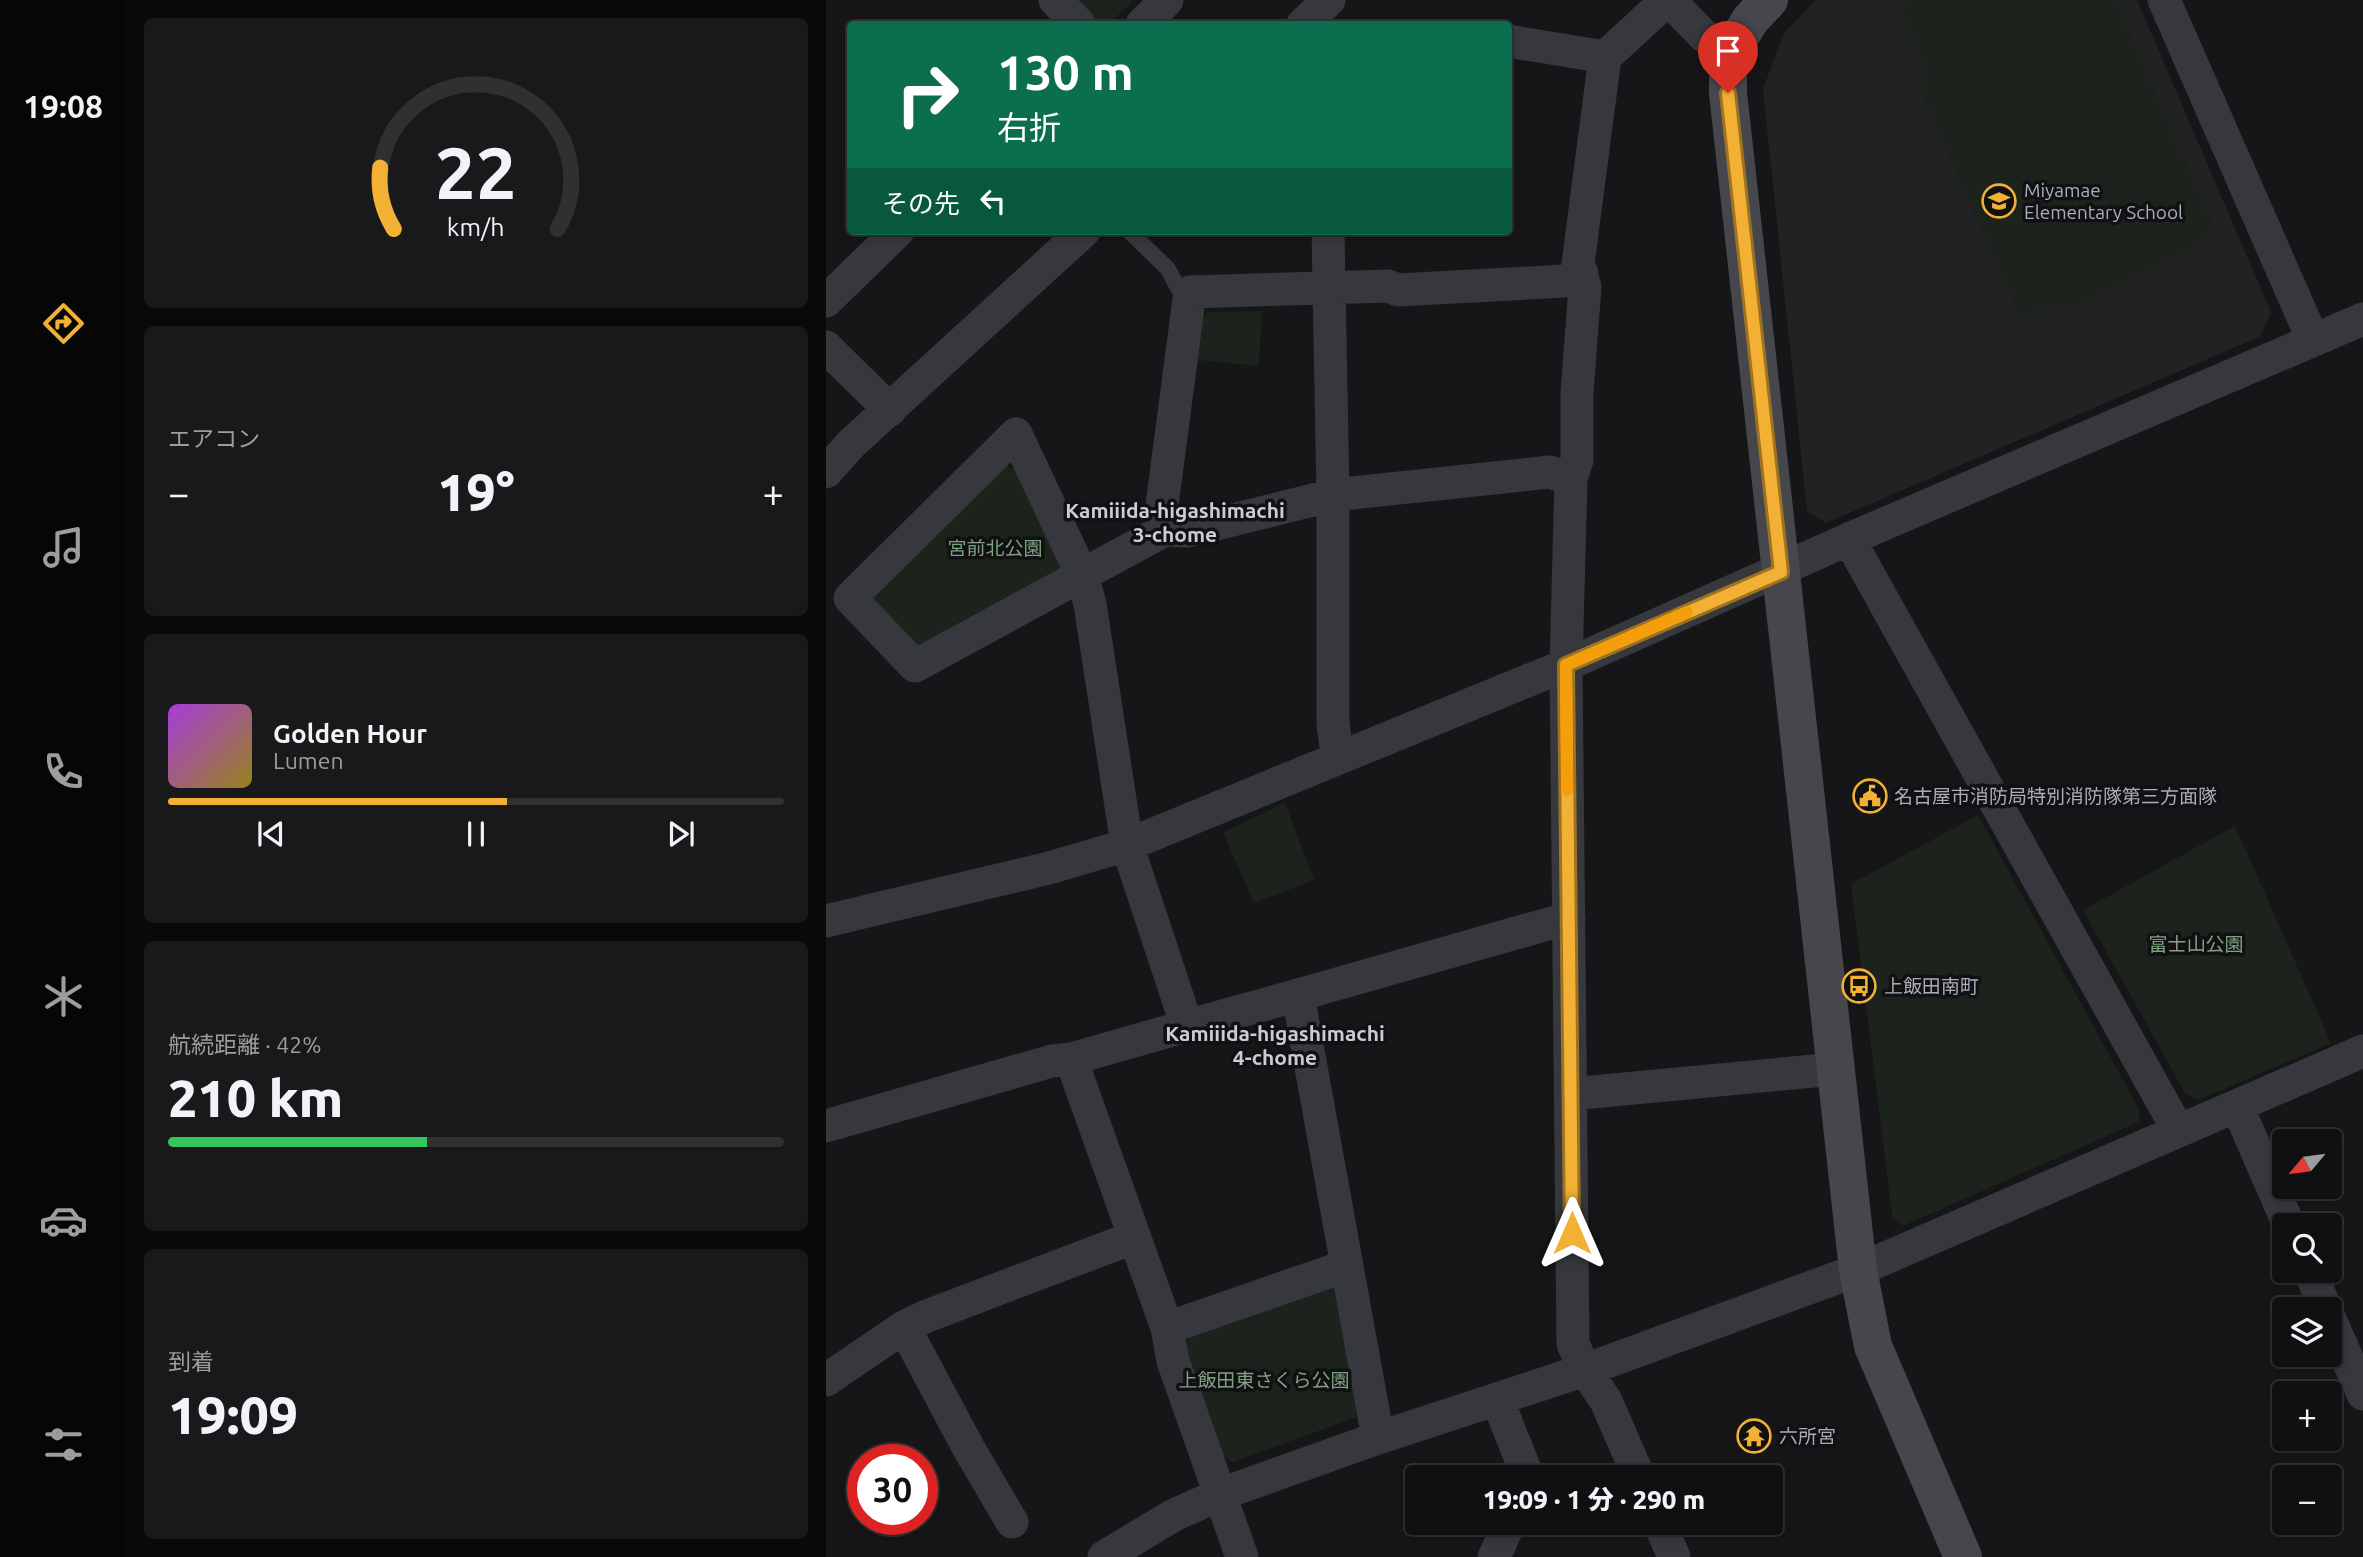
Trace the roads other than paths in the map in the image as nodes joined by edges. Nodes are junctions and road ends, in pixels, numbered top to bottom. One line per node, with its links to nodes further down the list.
1 (1055, 0): 7 (street)
2 (1167, 0): 8 (street)
3 (1329, 0): 9 (street)
4 (1668, 0): 11 (street); 12 (street)
5 (1769, 0): 11 (street)
6 (2164, 0): 22 (street)
7 (1076, 21)
8 (1145, 21)
9 (1306, 21)
10 (1512, 42): 12 (street)
11 (1728, 55): 30 (street)
12 (1605, 57): 17 (street)
13 (894, 235): 20 (street)
14 (1080, 235): 24 (street)
15 (1133, 235): 19 (lane)
16 (1328, 235): 18 (street)
17 (1582, 273): 18 (street); 26 (street)
18 (1328, 286): 19 (street); 27 (street)
19 (1190, 292): 28 (street)
20 (826, 301)
21 (2363, 319): 22 (street)
22 (2313, 340): 29 (street)
23 (826, 347): 24 (street)
24 (890, 410): 25 (street)
25 (826, 472)
26 (1571, 478): 27 (street); 32 (street)
27 (1334, 495): 28 (street); 33 (street)
28 (1165, 530): 31 (street)
29 (1849, 539): 30 (street); 45 (street)
30 (1781, 572): 32 (street); 41 (street)
31 (1082, 575): 31 (street); 34 (street)
32 (1566, 665): 33 (street); 35 (street)
33 (1337, 757): 34 (street)
34 (1127, 845): 36 (street); 38 (street)
35 (1569, 918): 37 (street); 42 (street)
36 (826, 922)
37 (1298, 995): 38 (street); 48 (street)
38 (1187, 1026): 40 (street)
39 (2363, 1051): 43 (street)
40 (1071, 1059): 44 (street); 47 (street)
41 (1835, 1069): 42 (street); 49 (street)
42 (1571, 1094): 53 (street)
43 (2237, 1106): 45 (street); 46 (street)
44 (826, 1126)
45 (2178, 1130): 49 (street)
46 (2284, 1213)
47 (1135, 1237): 50 (street); 51 (street)
48 (1346, 1266): 51 (street); 57 (street)
49 (1858, 1270): 53 (street); 68 (street)
50 (904, 1327): 54 (street); 61 (street)
51 (1167, 1328): 60 (street)
52 (2342, 1346): 55 (street)
53 (1585, 1370): 56 (street); 59 (street)
54 (826, 1380)
55 (2363, 1394)
56 (1497, 1399): 57 (street); 58 (street)
57 (1378, 1438): 60 (street)
58 (1523, 1465)
59 (1634, 1465)
60 (1221, 1494): 64 (street); 65 (street)
61 (1012, 1522)
62 (1504, 1535): 66 (street)
63 (1665, 1535): 67 (street)
64 (1104, 1557)
65 (1242, 1557)
66 (1494, 1557)
67 (1674, 1557)
68 (1964, 1557)

